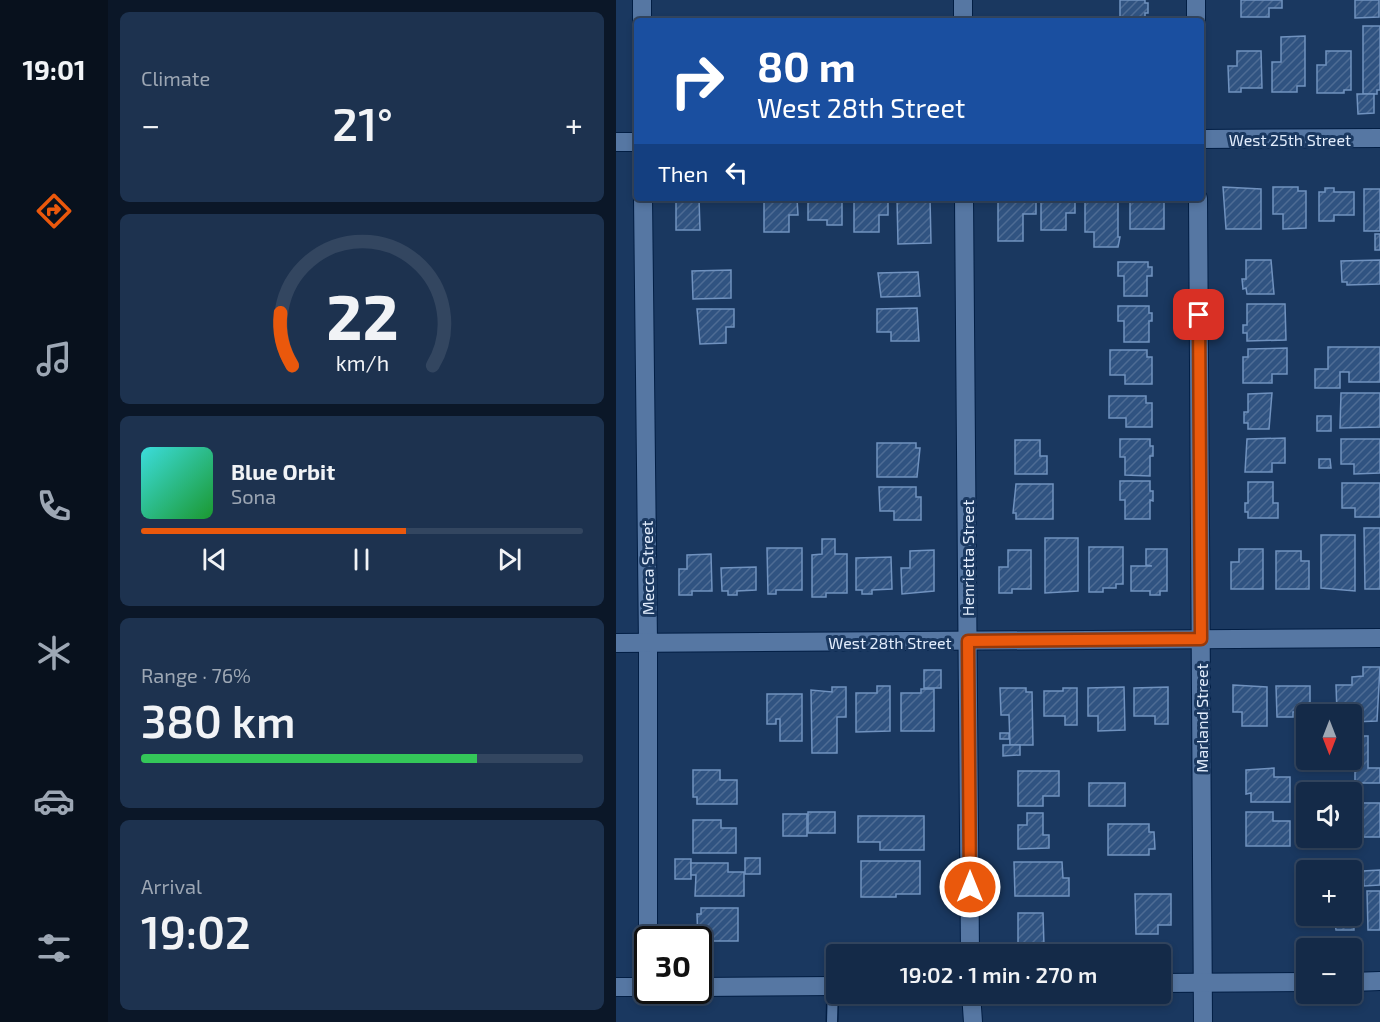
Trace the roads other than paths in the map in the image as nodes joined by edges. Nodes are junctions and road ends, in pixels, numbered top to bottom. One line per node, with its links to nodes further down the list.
1 (642, 0): 4 (street)
2 (963, 0): 5 (street)
3 (1196, 0): 6 (street)
4 (642, 18)
5 (963, 18)
6 (1196, 18)
7 (1380, 138): 8 (street, West 25th Street)
8 (1204, 139)
9 (616, 142): 10 (street)
10 (634, 142)
11 (643, 201): 18 (street, Mecca Street)
12 (964, 201): 16 (street, Henrietta Street)
13 (1198, 201): 15 (street, Marland Street)
14 (1380, 638): 15 (street, West 28th Street)
15 (1201, 639): 16 (street, West 28th Street); 22 (street, Marland Street)
16 (968, 641): 18 (street, West 28th Street); 20 (street, Henrietta Street)
17 (616, 643): 18 (street, West 28th Street)
18 (648, 643): 19 (street, Mecca Street)
19 (648, 926)
20 (970, 944)
21 (1380, 981): 24 (street)
22 (1202, 982): 23 (street); 25 (street); 34 (street, Marland Street)
23 (1296, 982)
24 (1362, 982)
25 (1171, 983)
26 (826, 986): 29 (street)
27 (616, 987): 28 (street)
28 (634, 987)
29 (712, 987)
30 (833, 1004): 32 (lane)
31 (972, 1004): 33 (street)
32 (832, 1022)
33 (973, 1022)
34 (1203, 1022)

